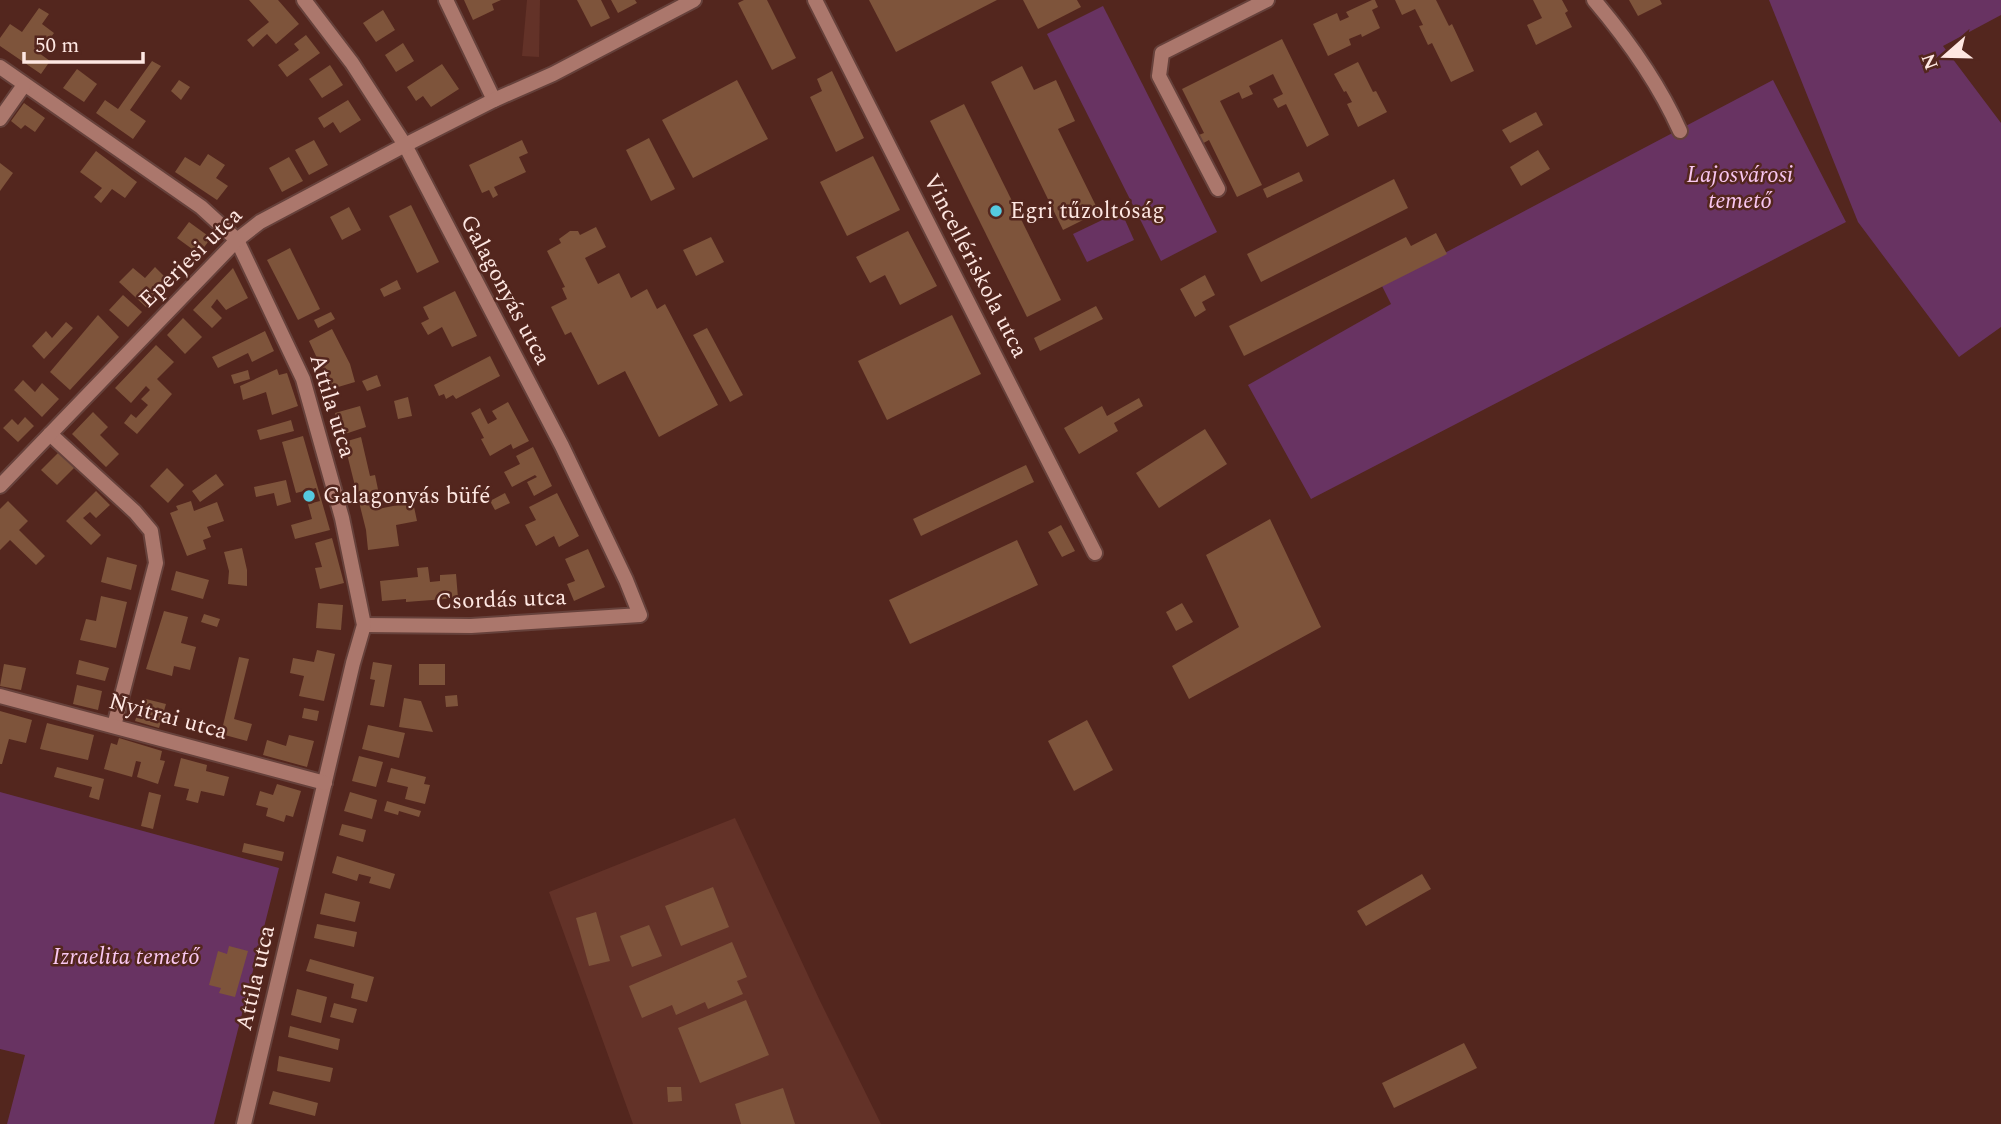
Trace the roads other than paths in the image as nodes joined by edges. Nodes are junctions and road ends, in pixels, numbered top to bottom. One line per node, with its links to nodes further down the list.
1 (304, 0): 12 (street, Galagonyás utca)
2 (446, 0): 9 (street)
3 (694, 0): 9 (street, Eperjesi utca)
4 (815, 0): 17 (street, Vincellériskola utca)
5 (1267, 0): 13 (street)
6 (1594, 0): 11 (street)
7 (0, 67): 8 (street, Attila utca)
8 (24, 85): 10 (street); 14 (street, Attila utca)
9 (494, 100): 12 (street, Eperjesi utca)
10 (0, 119)
11 (1680, 131)
12 (405, 145): 14 (street, Eperjesi utca); 18 (street, Galagonyás utca)
13 (1217, 189)
14 (236, 240): 15 (street, Eperjesi utca); 19 (street, Attila utca)
15 (50, 434): 16 (street, Eperjesi utca); 21 (street)
16 (0, 486)
17 (1095, 553)
18 (640, 615): 19 (street, Csordás utca)
19 (364, 625): 22 (street, Attila utca)
20 (0, 696): 21 (street, Nyitrai utca)
21 (114, 726): 22 (street, Nyitrai utca)
22 (325, 783): 23 (street, Attila utca)
23 (244, 1124)

